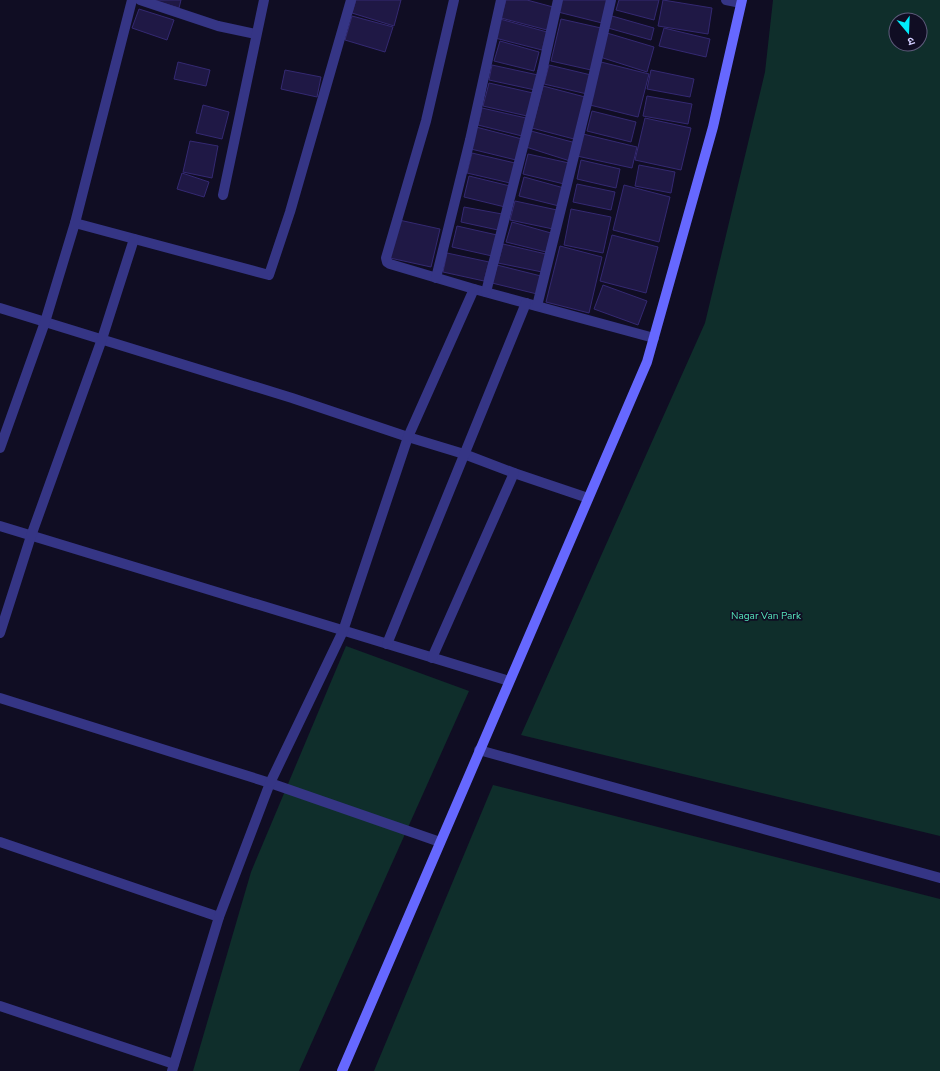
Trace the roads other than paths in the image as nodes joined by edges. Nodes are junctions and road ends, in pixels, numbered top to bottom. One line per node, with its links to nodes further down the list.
1 (132, 0): 13 (street)
2 (140, 0): 11 (street)
3 (264, 0): 11 (street)
4 (351, 0): 14 (street)
5 (454, 0): 15 (street)
6 (501, 0): 15 (street)
7 (558, 0): 17 (street)
8 (611, 0): 19 (street)
9 (726, 0): 10 (street)
10 (741, 2): 22 (street)
11 (256, 34): 12 (street)
12 (223, 195)
13 (75, 223): 14 (street); 21 (street)
14 (134, 239): 23 (street)
15 (436, 278): 16 (street)
16 (474, 289): 17 (street); 24 (street)
17 (486, 292): 18 (street)
18 (526, 303): 19 (street); 26 (street)
19 (537, 306): 22 (street)
20 (0, 308): 21 (street)
21 (45, 322): 23 (street); 25 (street)
22 (654, 338): 28 (street)
23 (102, 339): 24 (street); 30 (street)
24 (408, 437): 26 (street); 31 (street)
25 (0, 448)
26 (464, 454): 27 (street); 33 (street)
27 (514, 473): 28 (street); 34 (street)
28 (588, 498): 35 (street)
29 (0, 526): 30 (street)
30 (31, 536): 31 (street); 32 (street)
31 (343, 631): 33 (street); 38 (street)
32 (0, 634)
33 (387, 644): 34 (street)
34 (432, 658): 35 (street)
35 (509, 681): 37 (street)
36 (0, 698): 38 (street)
37 (479, 750): 40 (street); 41 (street)
38 (270, 783): 40 (street); 42 (street)
39 (0, 842): 42 (street)
40 (440, 842): 45 (street)
41 (940, 878)
42 (219, 917): 44 (street)
43 (0, 1006): 44 (street)
44 (173, 1067)
45 (342, 1071)

